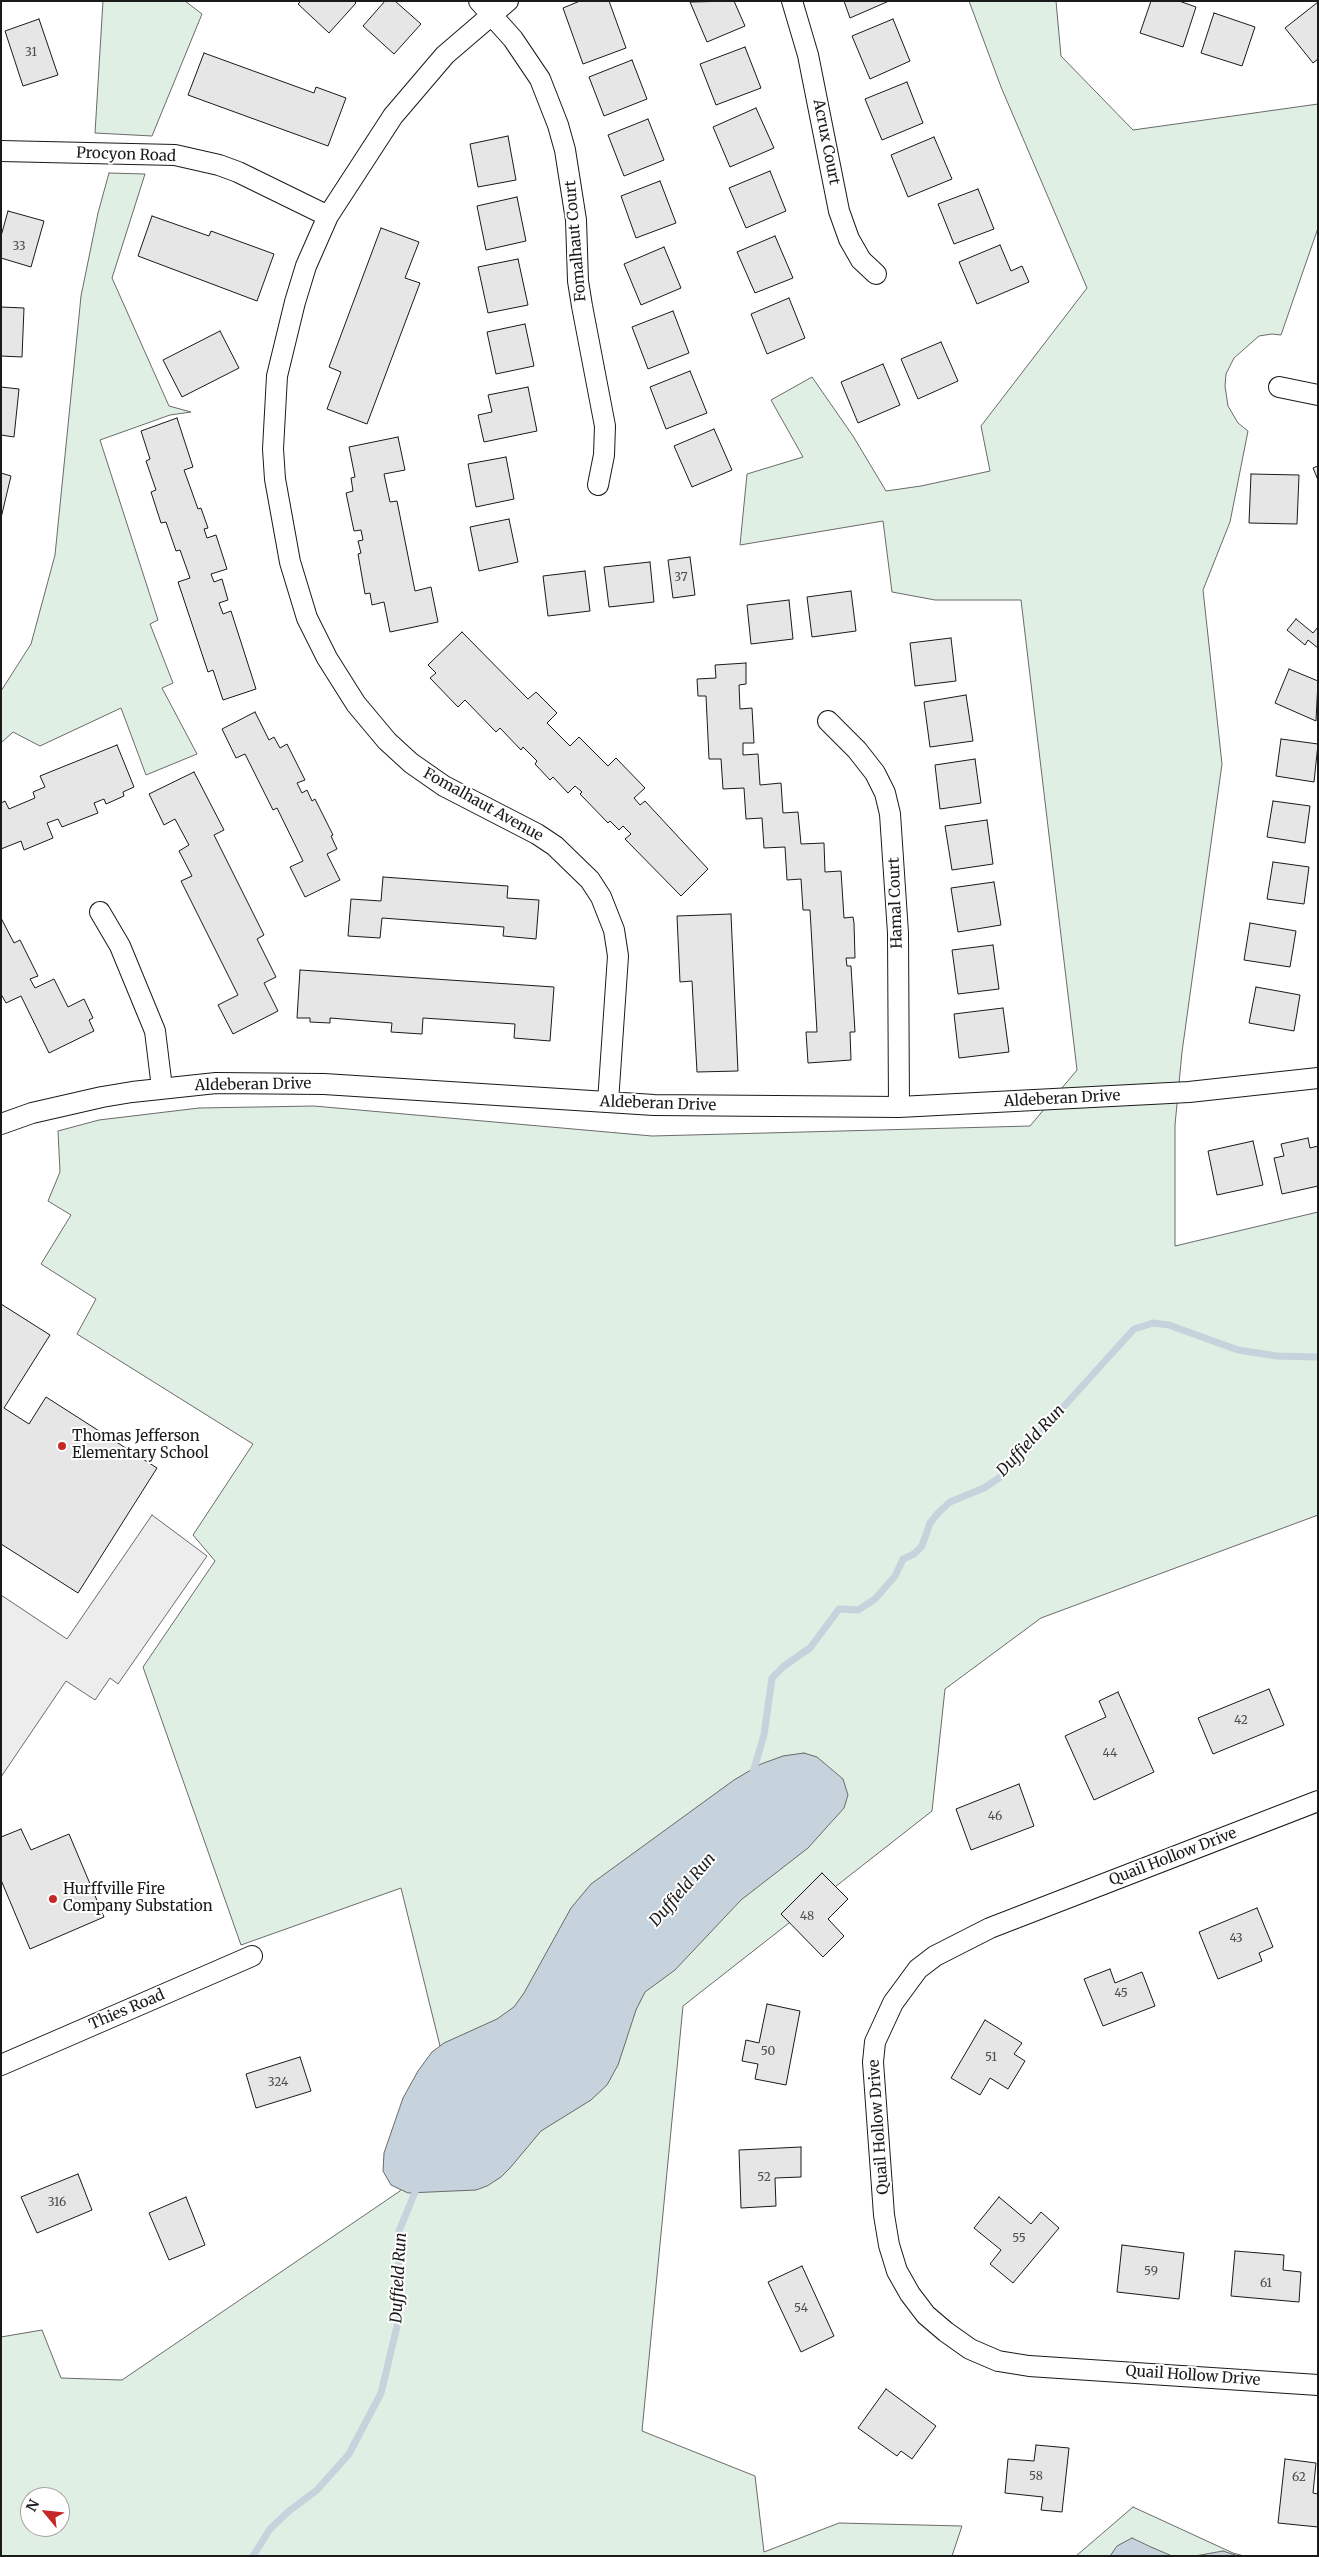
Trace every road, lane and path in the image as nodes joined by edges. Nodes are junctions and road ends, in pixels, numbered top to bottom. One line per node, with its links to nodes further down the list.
1 (508, 1): 3 (street, Fomalhaut Avenue)
2 (792, 1): 6 (street, Acrux Court)
3 (485, 8): 5 (street, Fomalhaut Avenue); 9 (street, Fomalhaut Court)
4 (1, 151): 5 (street, Procyon Road)
5 (328, 216): 14 (street, Fomalhaut Avenue)
6 (876, 274)
7 (1279, 387): 8 (street)
8 (1318, 396)
9 (598, 485)
10 (828, 722): 15 (street, Hamal Court)
11 (100, 912): 13 (street)
12 (1318, 1078): 15 (street, Aldeberan Drive)
13 (162, 1088): 14 (street, Aldeberan Drive); 16 (street, Aldeberan Drive)
14 (608, 1102): 15 (street, Aldeberan Drive)
15 (899, 1107)
16 (1, 1124)
17 (1318, 1801): 20 (street, Quail Hollow Drive)
18 (252, 1956): 19 (street, Thies Road)
19 (1, 2065)
20 (1318, 2384)

